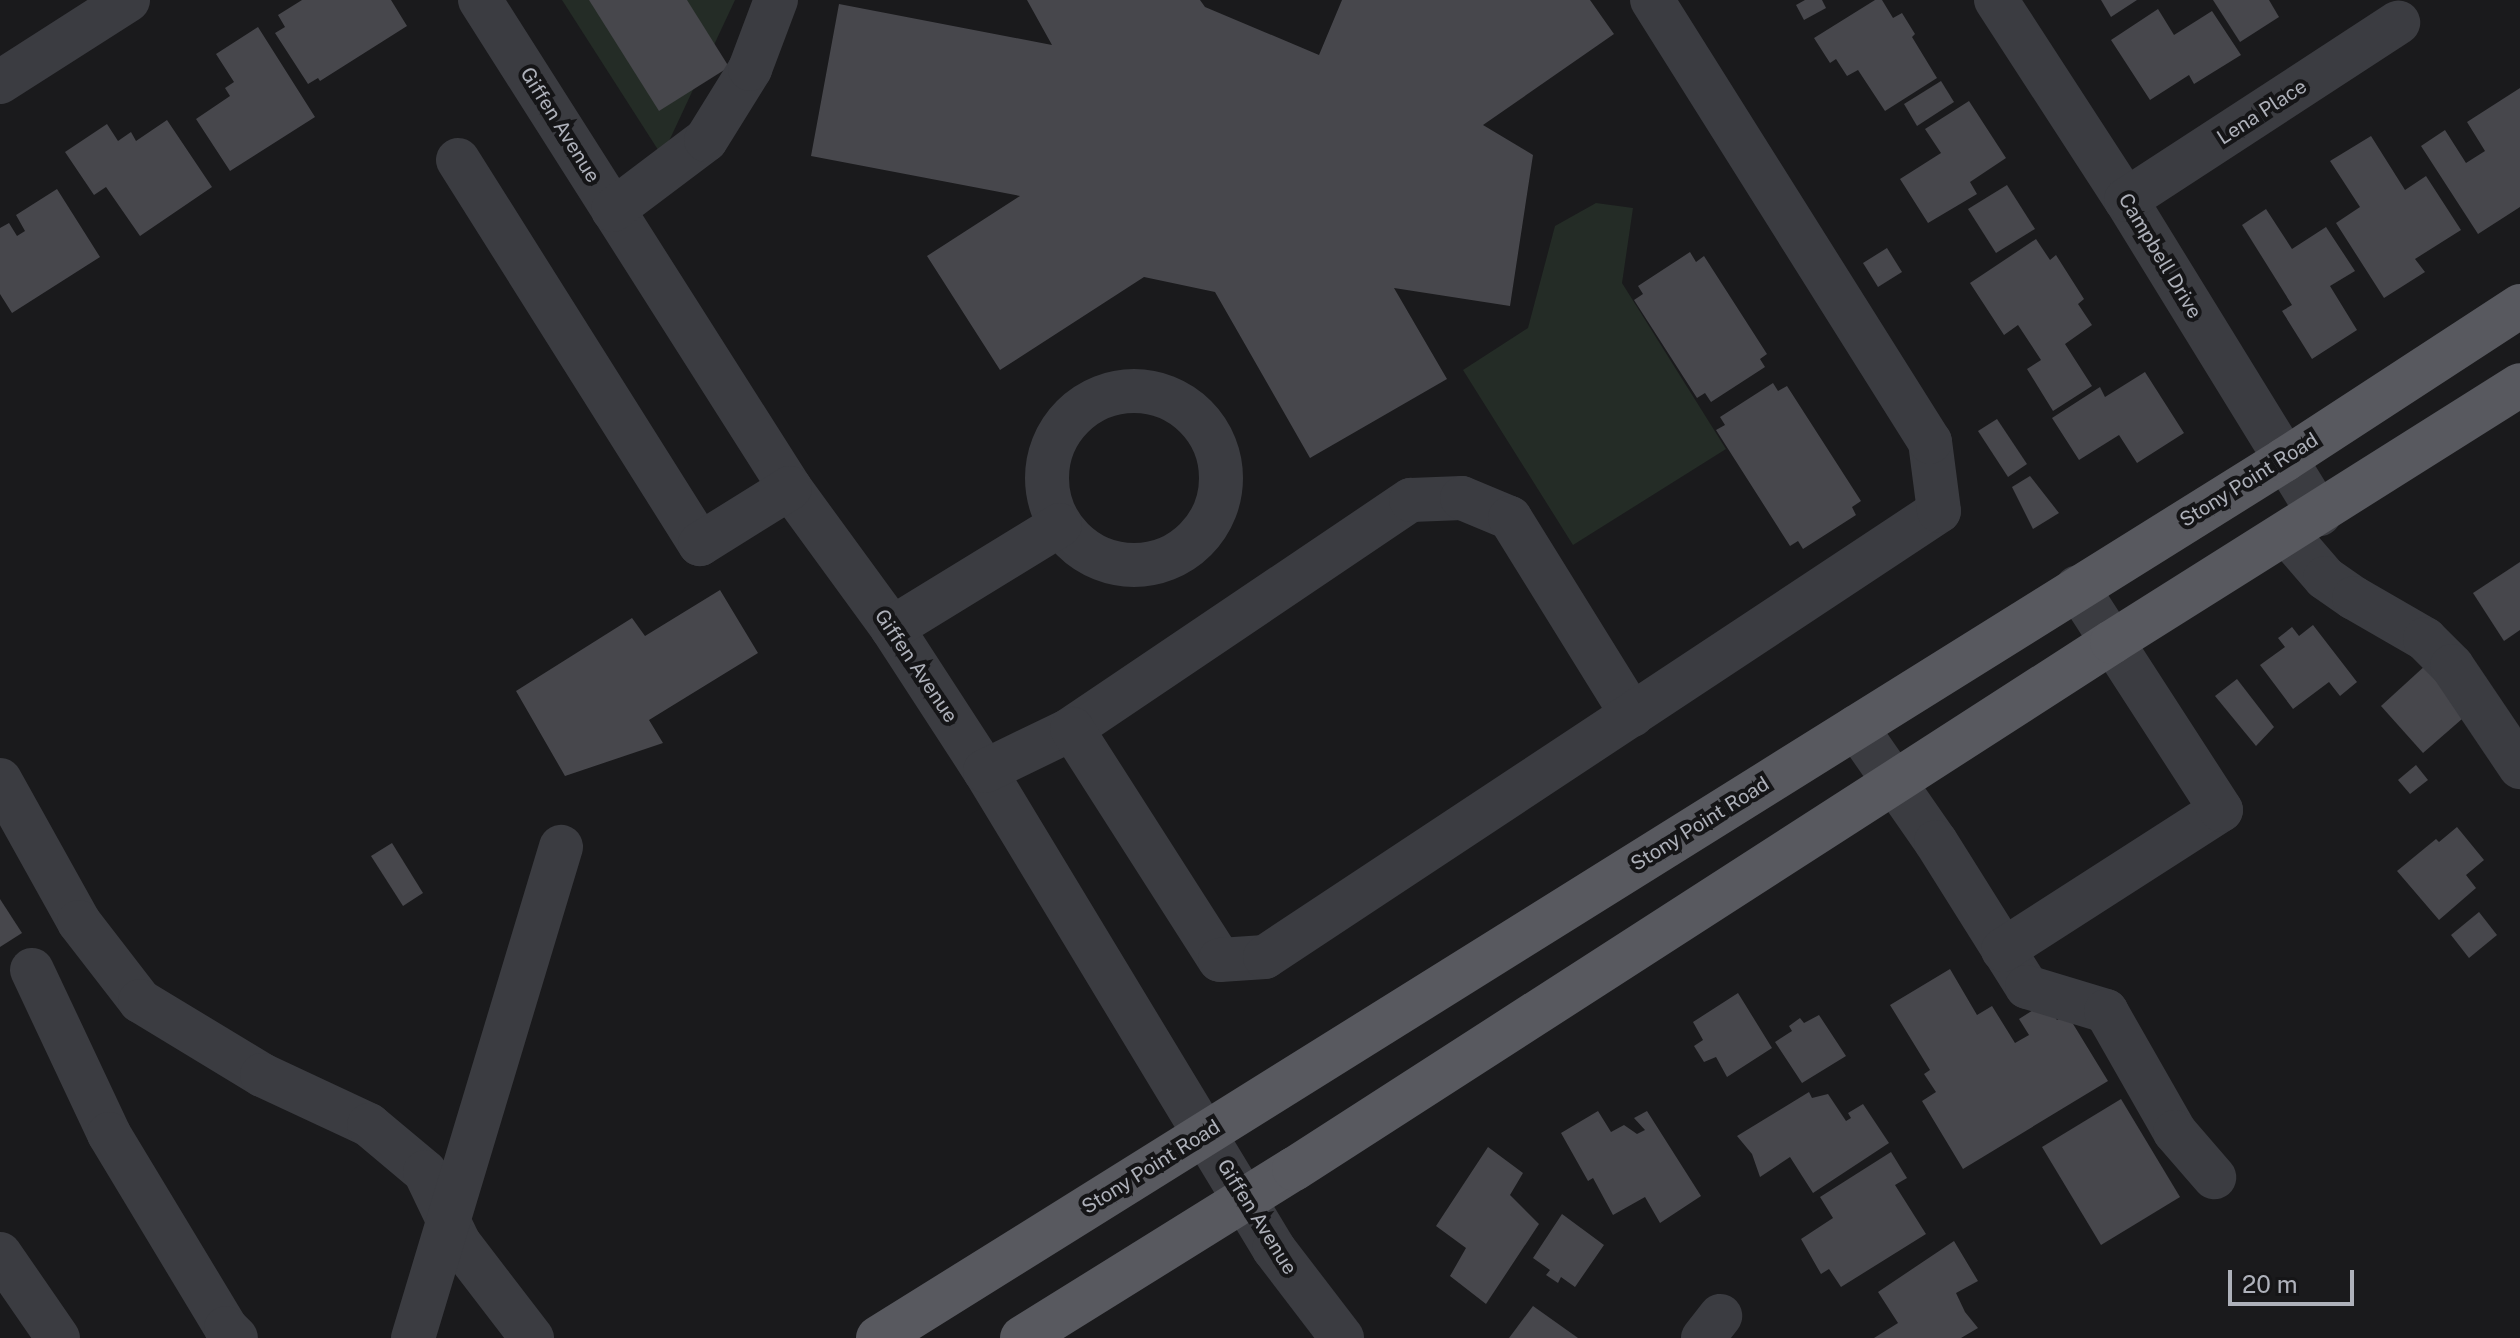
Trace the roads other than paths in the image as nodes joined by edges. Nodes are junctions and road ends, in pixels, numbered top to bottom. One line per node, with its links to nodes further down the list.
1 (128, 0): 7 (street)
2 (480, 0): 10 (street, Giffen Avenue)
3 (776, 0): 10 (street)
4 (1652, 0): 20 (street)
5 (1996, 0): 9 (street, Campbell Drive)
6 (2398, 23): 9 (street, Lena Place)
7 (0, 82)
8 (458, 160): 14 (street)
9 (2126, 200): 13 (street, Campbell Drive)
10 (613, 210): 14 (street, Giffen Avenue)
11 (2520, 306): 13 (main road, Stony Point Road)
12 (2520, 385): 15 (main road)
13 (2284, 460): 15 (street, Campbell Drive); 17 (main road, Stony Point Road)
14 (790, 488): 18 (street, Giffen Avenue)
15 (2303, 524): 19 (main road); 23 (street, Campbell Drive)
16 (1060, 525): 18 (street)
17 (2077, 587): 19 (street); 21 (main road, Stony Point Road)
18 (892, 628): 24 (street, Giffen Avenue)
19 (2112, 642): 26 (main road); 28 (street)
20 (1632, 715): 22 (street); 22 (street)
21 (1856, 727): 26 (street); 30 (main road, Stony Point Road)
22 (1065, 733): 24 (street)
23 (2520, 767)
24 (985, 771): 30 (street, Giffen Avenue)
25 (0, 780): 33 (street)
26 (1895, 784): 28 (street); 32 (main road)
27 (561, 847): 33 (street)
28 (2003, 950): 31 (street)
29 (32, 970): 36 (street)
30 (1204, 1133): 32 (street, Giffen Avenue); 39 (main road, Stony Point Road)
31 (2214, 1177)
32 (1244, 1200): 40 (main road); 41 (street, Giffen Avenue)
33 (448, 1220): 37 (street); 38 (street)
34 (0, 1254): 35 (street)
35 (58, 1338)
36 (236, 1338)
37 (413, 1338)
38 (532, 1338)
39 (878, 1338)
40 (1022, 1338)
41 (1342, 1338)

